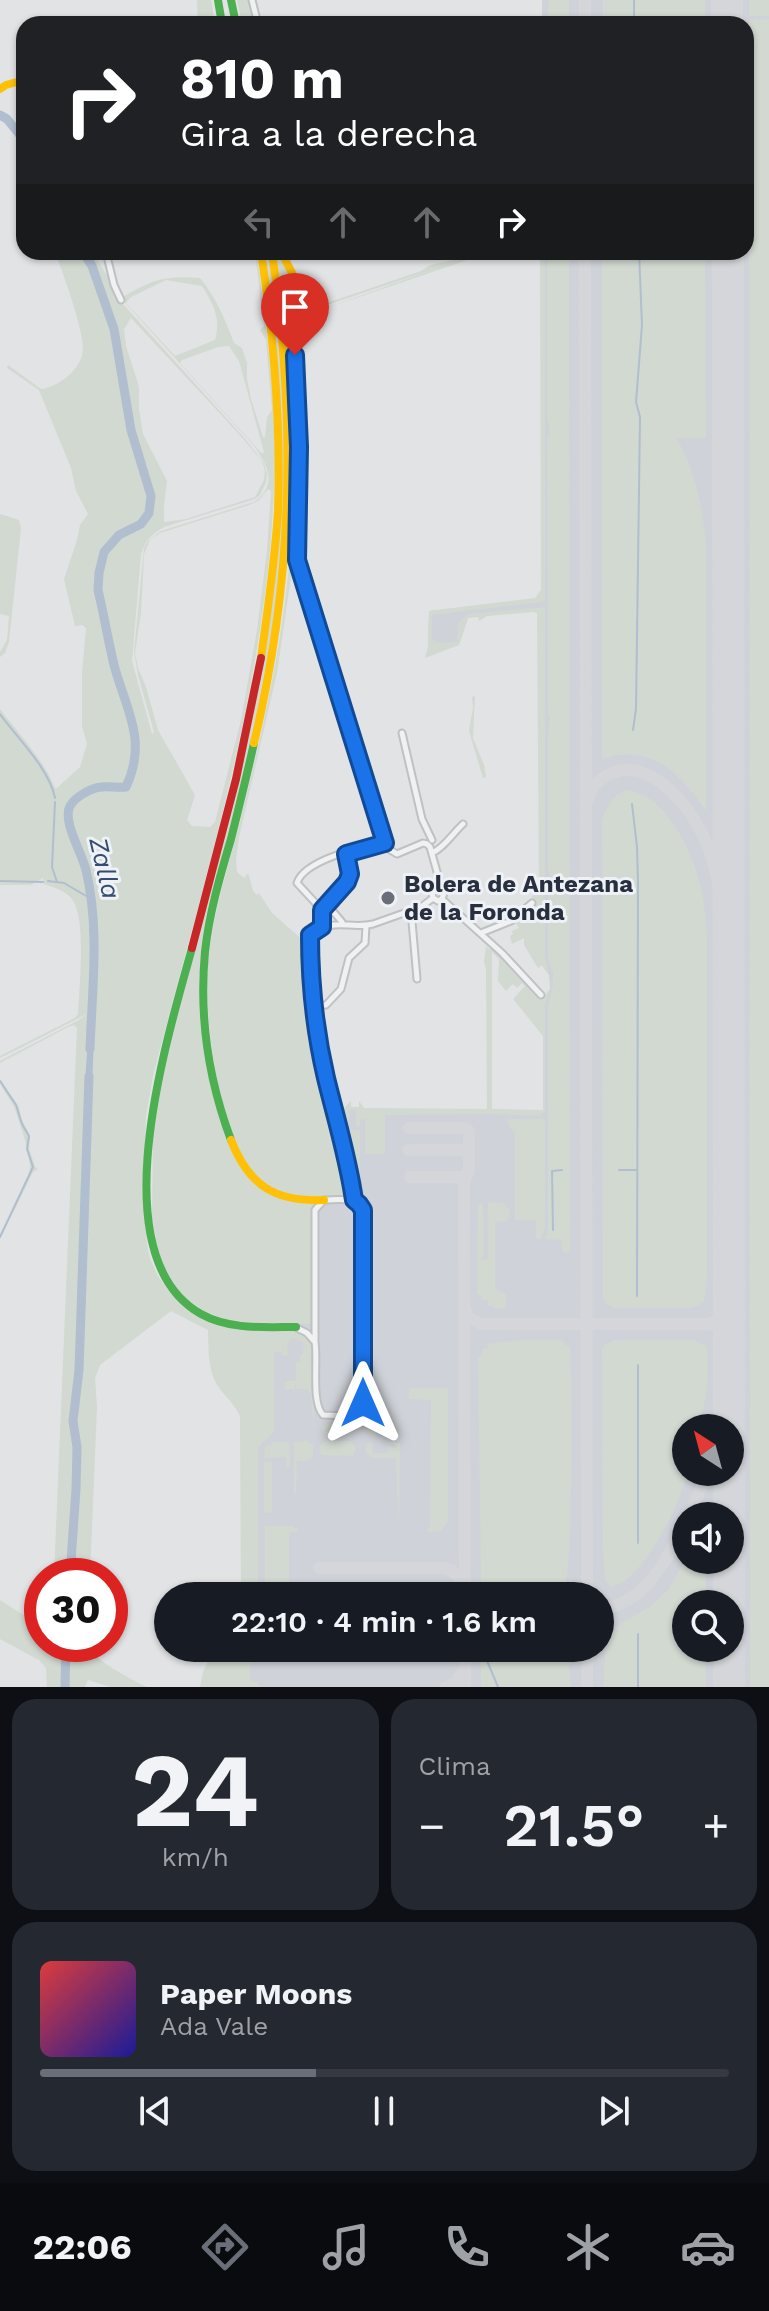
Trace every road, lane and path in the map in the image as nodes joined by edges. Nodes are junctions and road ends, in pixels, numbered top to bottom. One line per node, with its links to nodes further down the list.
1 (108, 260): 5 (street)
2 (262, 260): 29 (main road)
3 (273, 260): 27 (main road)
4 (285, 260): 10 (main road)
5 (121, 300)
6 (402, 733): 9 (street)
7 (463, 824): 8 (street)
8 (448, 838): 9 (street); 11 (street)
9 (430, 842): 10 (street); 11 (street)
10 (385, 843): 12 (street)
11 (432, 853): 13 (street)
12 (346, 854): 16 (street); 18 (street)
13 (439, 889): 14 (street); 15 (street)
14 (433, 898): 15 (street); 19 (street)
15 (442, 899): 23 (street)
16 (326, 903): 18 (street); 20 (street)
17 (532, 903): 23 (street)
18 (322, 910): 22 (street)
19 (411, 910): 21 (street); 24 (street)
20 (343, 923): 21 (street); 22 (street)
21 (366, 926): 26 (street)
22 (322, 927): 26 (street)
23 (481, 933): 25 (street)
24 (417, 979)
25 (541, 995)
26 (314, 1006): 28 (street)
27 (324, 1200): 28 (street); 30 (street)
28 (354, 1200): 31 (street)
29 (296, 1327): 30 (street); 31 (street)
30 (315, 1331): 31 (street)
31 (315, 1342)

